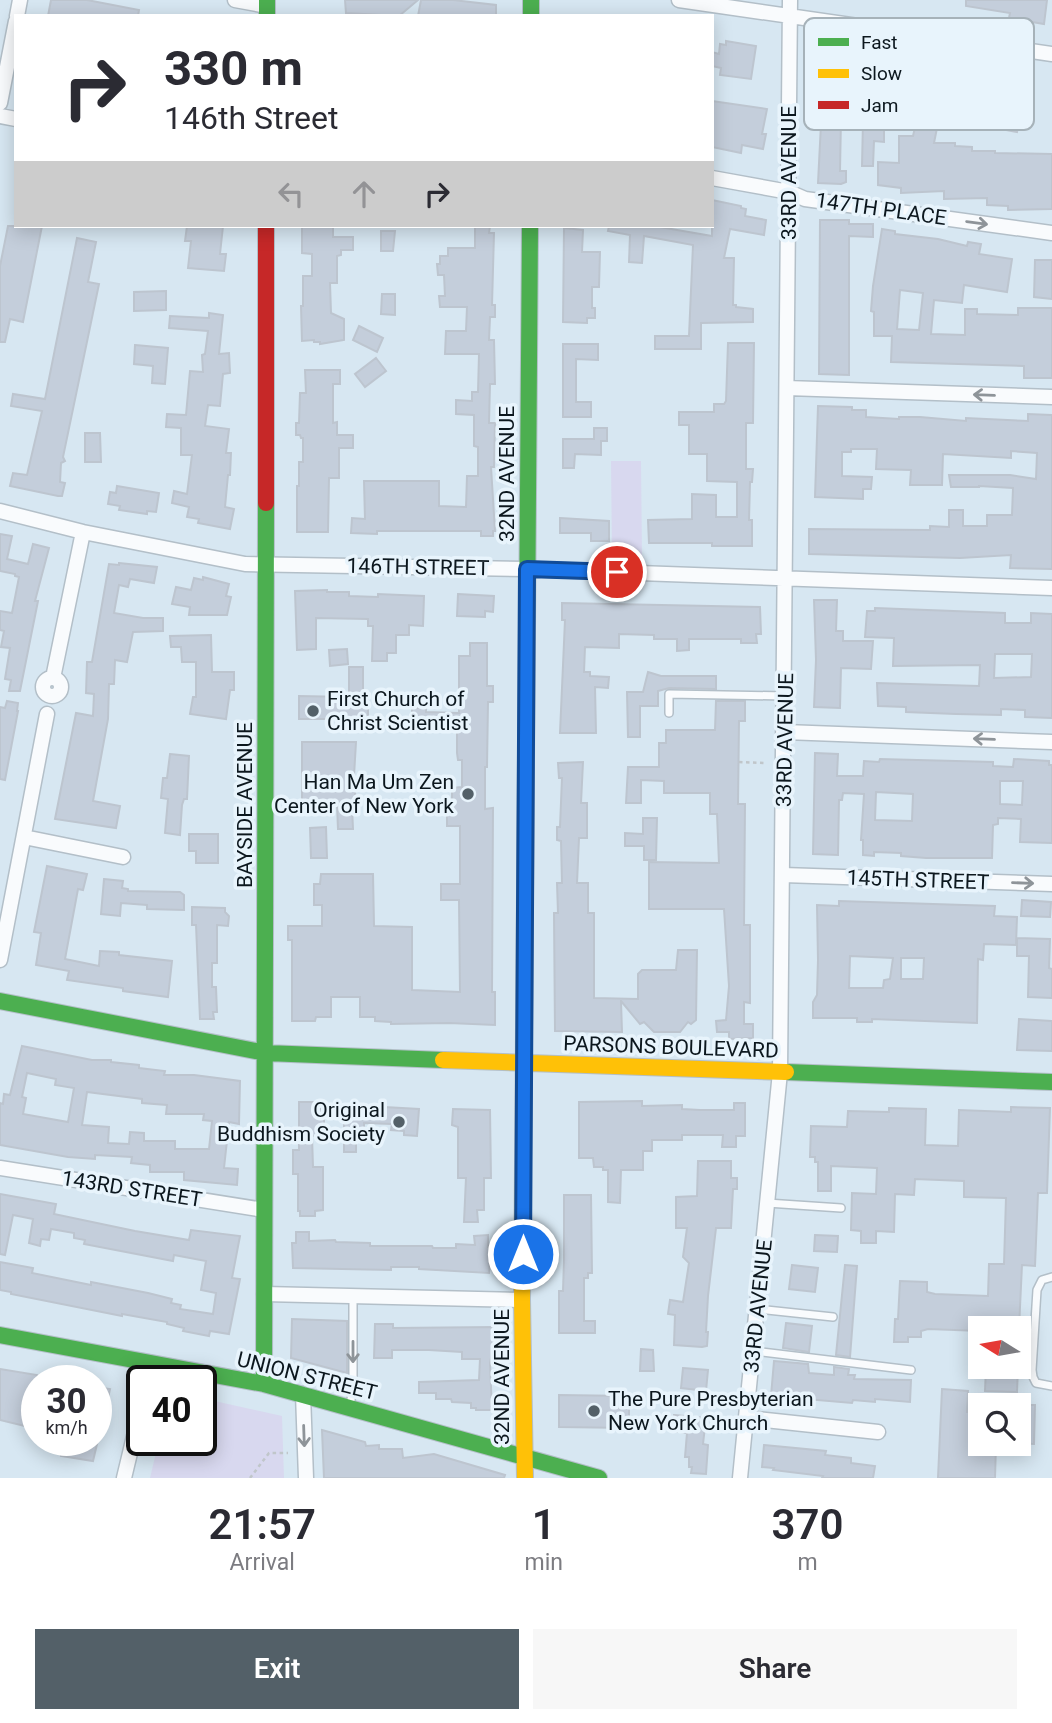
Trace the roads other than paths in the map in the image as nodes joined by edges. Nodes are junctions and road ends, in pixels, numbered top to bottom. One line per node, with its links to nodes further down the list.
1 (235, 0): 4 (street)
2 (678, 0): 5 (street)
3 (790, 0): 5 (street, 33RD AVENUE)
4 (267, 7)
5 (790, 17): 6 (street); 12 (street, 33RD AVENUE)
6 (804, 19)
7 (14, 32): 10 (street)
8 (1034, 51): 9 (street)
9 (1052, 54)
10 (0, 103)
11 (714, 178): 12 (street, 147TH PLACE)
12 (789, 192): 15 (street, 147TH PLACE, one-way to 15); 16 (street, 33RD AVENUE)
13 (267, 228): 20 (street, BAYSIDE AVENUE)
14 (530, 228): 21 (street, 32ND AVENUE)
15 (1052, 233)
16 (787, 388): 17 (street, one-way to 16); 22 (street, 33RD AVENUE)
17 (1052, 397)
18 (0, 511): 19 (street, 146TH STREET)
19 (83, 532): 20 (street, 146TH STREET); 24 (street)
20 (265, 564): 21 (street, 146TH STREET); 36 (street, BAYSIDE AVENUE)
21 (527, 569): 22 (street, 146TH STREET); 37 (street, 32ND AVENUE)
22 (786, 579): 23 (street, 146TH STREET); 25 (street, 33RD AVENUE)
23 (1052, 588)
24 (54, 678)
25 (785, 696): 26 (lane); 28 (street, 33RD AVENUE)
26 (668, 713)
27 (47, 714): 30 (street)
28 (785, 732): 29 (street, one-way to 28); 32 (street, 33RD AVENUE)
29 (1052, 742)
30 (24, 837): 31 (street); 34 (street)
31 (123, 857)
32 (783, 875): 33 (street, 145TH STREET, one-way to 33); 38 (street, 33RD AVENUE)
33 (1052, 884)
34 (0, 960)
35 (0, 1001): 36 (street, PARSONS BOULEVARD)
36 (266, 1053): 37 (street, PARSONS BOULEVARD); 43 (street, BAYSIDE AVENUE)
37 (524, 1062): 38 (street, PARSONS BOULEVARD); 47 (street, 32ND AVENUE)
38 (780, 1072): 39 (street, PARSONS BOULEVARD); 41 (street, 33RD AVENUE)
39 (1052, 1082)
40 (0, 1168): 43 (street, 143RD STREET)
41 (768, 1203): 42 (lane); 48 (street, 33RD AVENUE)
42 (841, 1208)
43 (264, 1210): 45 (street, BAYSIDE AVENUE)
44 (1052, 1277): 55 (lane)
45 (264, 1294): 46 (street); 54 (street, BAYSIDE AVENUE)
46 (353, 1296): 47 (street); 57 (lane, one-way to 57)
47 (522, 1300): 61 (street, 32ND AVENUE)
48 (757, 1309): 49 (lane); 51 (street, 33RD AVENUE)
49 (833, 1317)
50 (0, 1335): 52 (street, UNION STREET)
51 (753, 1351): 53 (lane); 58 (street, 33RD AVENUE)
52 (151, 1363): 54 (street, UNION STREET)
53 (911, 1370)
54 (264, 1384): 56 (street, UNION STREET)
55 (1052, 1386)
56 (303, 1394): 57 (street, UNION STREET); 63 (street, one-way to 63)
57 (350, 1407): 61 (street, UNION STREET)
58 (747, 1418): 59 (street); 66 (street, 33RD AVENUE)
59 (878, 1432)
60 (129, 1456): 62 (street)
61 (523, 1456): 64 (street, 32ND AVENUE); 65 (street, UNION STREET)
62 (124, 1478)
63 (306, 1478)
64 (525, 1478)
65 (599, 1478)
66 (740, 1478)

